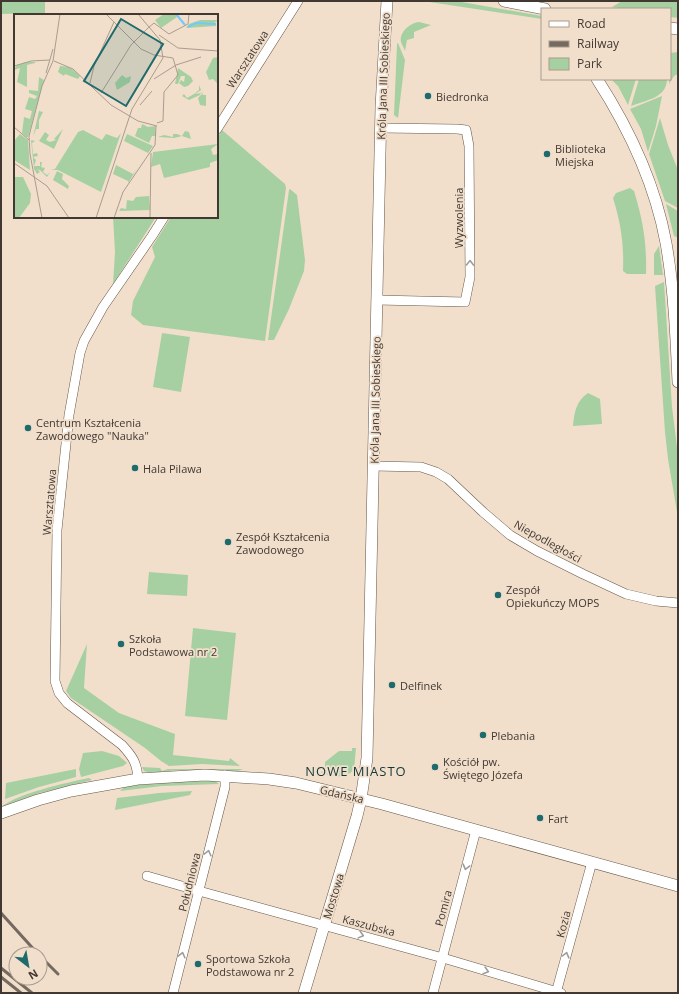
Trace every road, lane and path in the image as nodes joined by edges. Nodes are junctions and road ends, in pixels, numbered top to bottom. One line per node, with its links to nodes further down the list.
1 (298, 1): 6 (street, Warsztatowa)
2 (387, 1): 7 (street, Króla Jana III Sobieskiego)
3 (504, 1): 4 (street)
4 (541, 8)
5 (598, 80): 9 (street)
6 (218, 127)
7 (381, 128): 10 (street, Króla Jana III Sobieskiego); 10 (street, Wyzwolenia, one-way to 7)
8 (163, 218): 15 (street, Warsztatowa)
9 (674, 262): 11 (street)
10 (377, 300): 12 (street, Króla Jana III Sobieskiego)
11 (678, 382)
12 (374, 466): 13 (street, Niepodległości); 16 (street, Króla Jana III Sobieskiego)
13 (678, 603)
14 (225, 776): 15 (street, Gdańska); 16 (street, Gdańska); 22 (street, Południowa, one-way to 14)
15 (138, 779): 17 (street, Gdańska)
16 (361, 799): 18 (street, Gdańska); 23 (street, Mostowa)
17 (1, 813)
18 (476, 830): 19 (street, Gdańska); 24 (street, Pomira, one-way to 24)
19 (592, 862): 21 (street, Gdańska); 28 (street, Kozia, one-way to 19)
20 (147, 876): 22 (street, Kaszubska)
21 (678, 886)
22 (199, 891): 23 (street, Kaszubska); 25 (street, Południowa, one-way to 22)
23 (324, 925): 24 (street, Kaszubska, one-way to 24); 26 (street, Mostowa)
24 (443, 958): 27 (street, Pomira); 28 (street, Kaszubska, one-way to 28)
25 (173, 993)
26 (304, 993)
27 (433, 993)
28 (558, 993)

